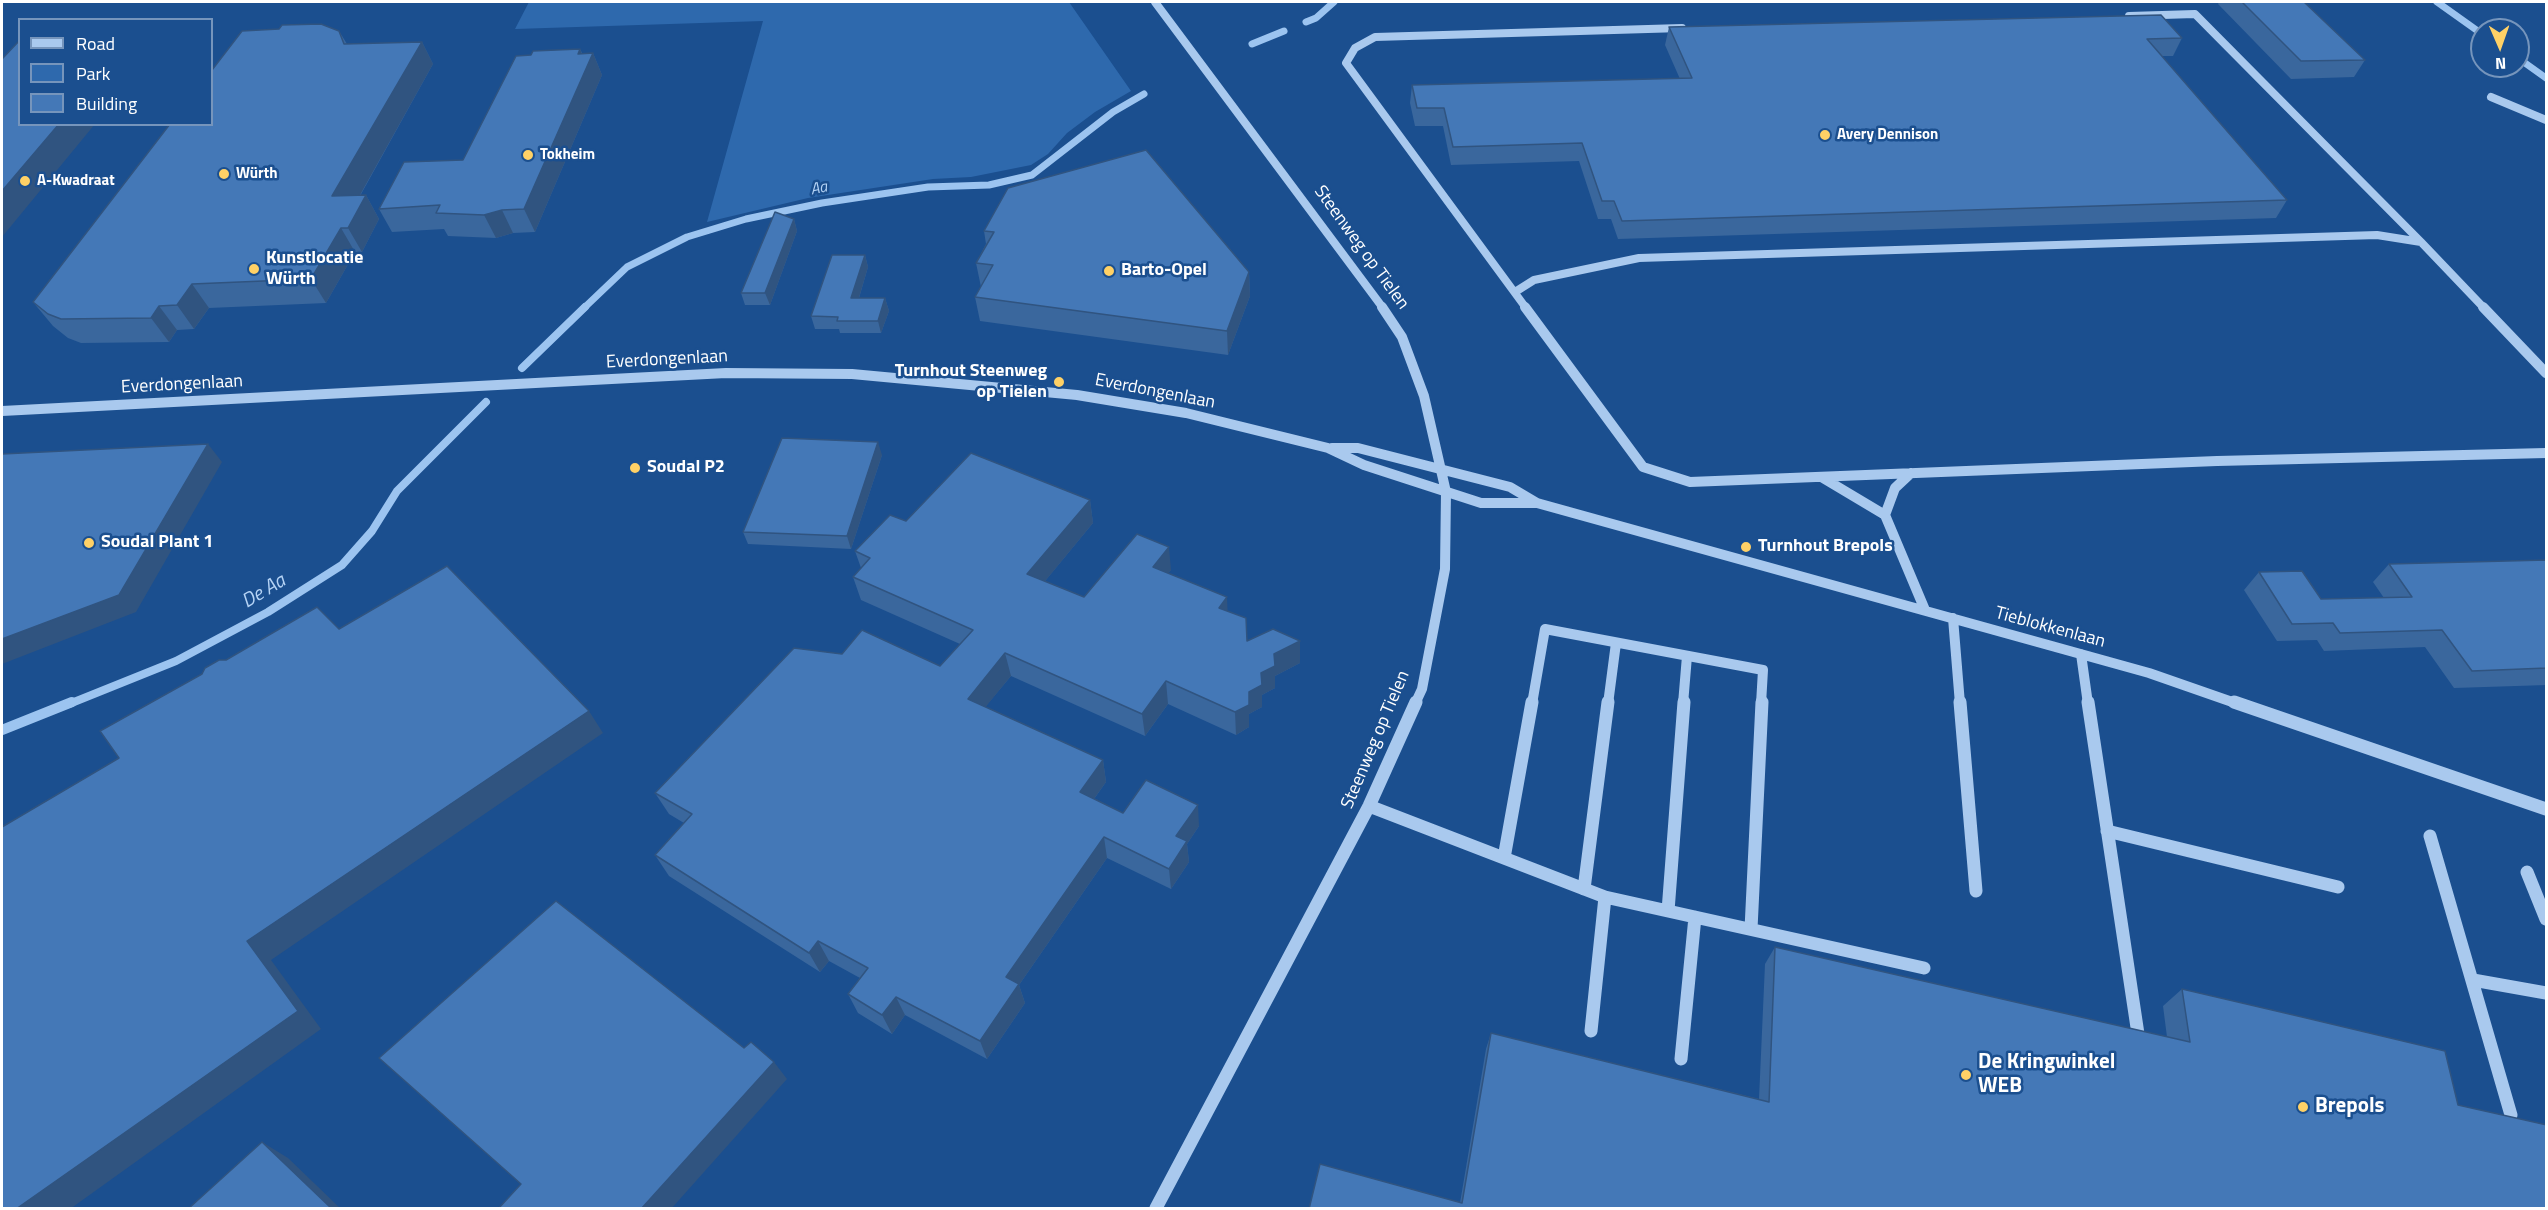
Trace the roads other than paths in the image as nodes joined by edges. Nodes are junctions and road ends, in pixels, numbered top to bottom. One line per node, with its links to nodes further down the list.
1 (1155, 2): 12 (street, Steenweg op Tielen)
2 (2124, 16): 6 (street)
3 (1696, 28): 7 (street)
4 (2491, 97): 5 (street)
5 (2547, 120)
6 (2421, 242): 7 (street); 8 (street)
7 (1515, 292): 14 (street)
8 (2547, 373)
9 (2, 411): 10 (street, Everdongenlaan)
10 (1328, 448): 12 (street, Everdongenlaan); 15 (street, Everdongenlaan)
11 (2547, 453): 13 (street)
12 (1442, 468): 15 (street, Steenweg op Tielen); 16 (street, Tieblokkenlaan)
13 (1911, 473): 14 (street); 17 (street)
14 (1821, 477): 17 (street)
15 (1446, 492): 16 (street, Tieblokkenlaan); 23 (street, Steenweg op Tielen)
16 (1537, 503): 18 (street, Tieblokkenlaan)
17 (1885, 515): 18 (street)
18 (1925, 610): 19 (street, Tieblokkenlaan)
19 (1953, 618): 21 (street, Tieblokkenlaan); 31 (street)
20 (1616, 643): 22 (street); 27 (street); 30 (street)
21 (2081, 654): 24 (street, Tieblokkenlaan); 25 (street)
22 (1687, 656): 33 (street); 36 (street)
23 (1369, 806): 27 (street); 44 (street, Steenweg op Tielen)
24 (2547, 809)
25 (2108, 831): 29 (street); 41 (street)
26 (2430, 836): 38 (street)
27 (1504, 858): 30 (street)
28 (2527, 872): 35 (street)
29 (2338, 887)
30 (1584, 889): 32 (street)
31 (1977, 891)
32 (1605, 897): 33 (street); 40 (street)
33 (1668, 911): 34 (street)
34 (1695, 917): 36 (street); 42 (street)
35 (2547, 919)
36 (1751, 929): 37 (street)
37 (1924, 968)
38 (2473, 980): 39 (street); 43 (street)
39 (2547, 993)
40 (1591, 1031)
41 (2138, 1034)
42 (1681, 1059)
43 (2511, 1115)
44 (1156, 1209)

